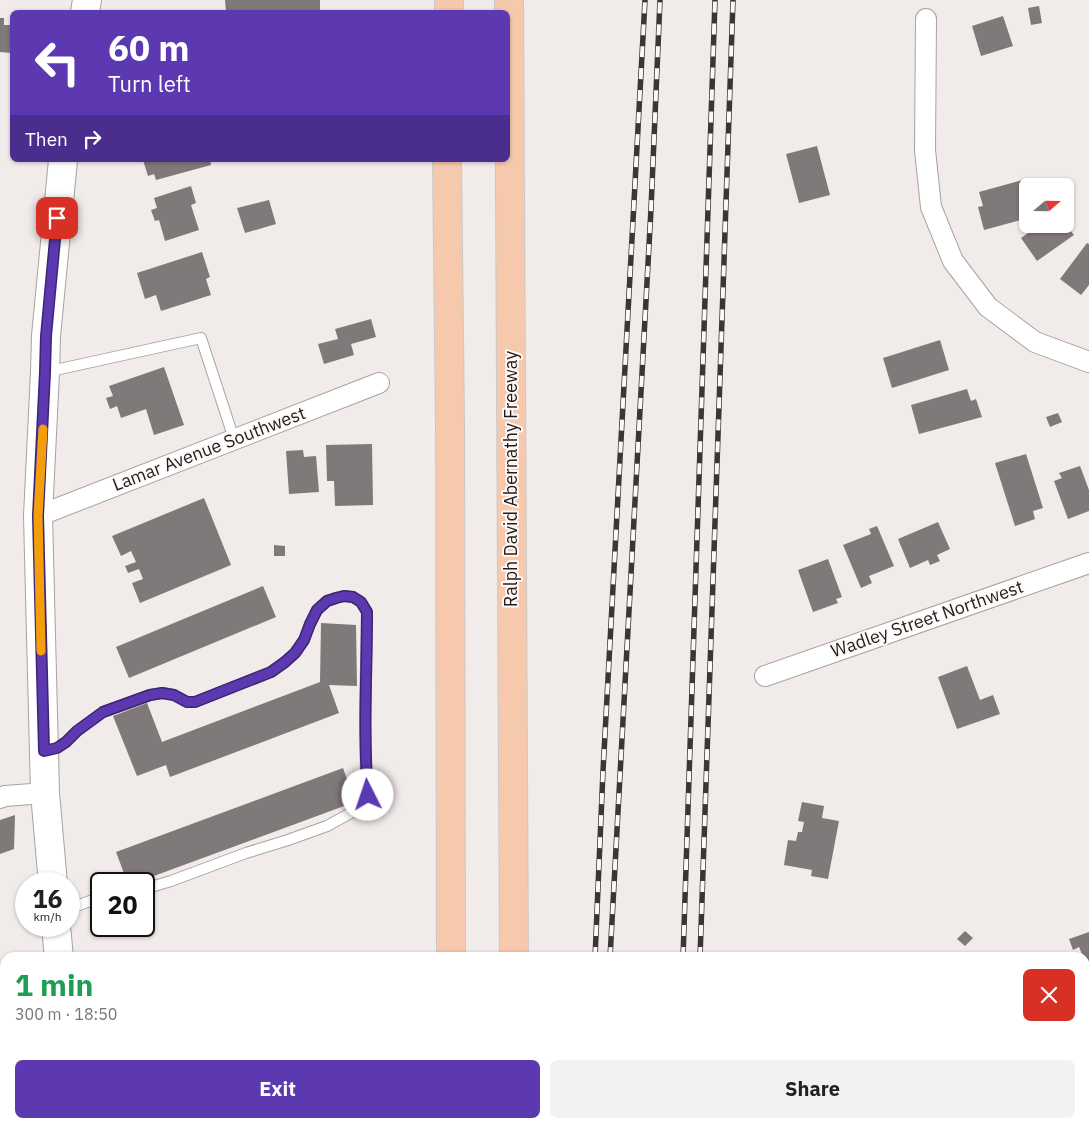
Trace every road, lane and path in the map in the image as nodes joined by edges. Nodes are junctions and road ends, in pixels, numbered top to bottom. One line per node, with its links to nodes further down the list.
1 (926, 19): 5 (street)
2 (63, 162): 6 (main road)
3 (447, 162): 19 (highway)
4 (510, 162): 20 (highway, Ralph David Abernathy Freeway)
5 (1089, 362)
6 (45, 372): 8 (lane); 9 (main road)
7 (379, 382): 8 (street, Lamar Avenue Southwest)
8 (234, 439): 9 (street, Lamar Avenue Southwest)
9 (38, 516): 12 (main road)
10 (1089, 563): 11 (street, Wadley Street Northwest)
11 (765, 676)
12 (44, 751): 13 (main road); 16 (lane)
13 (45, 793): 14 (street); 15 (main road)
14 (0, 798)
15 (51, 872)
16 (155, 886)
17 (57, 937): 18 (main road)
18 (58, 952)
19 (451, 952)
20 (514, 952)

